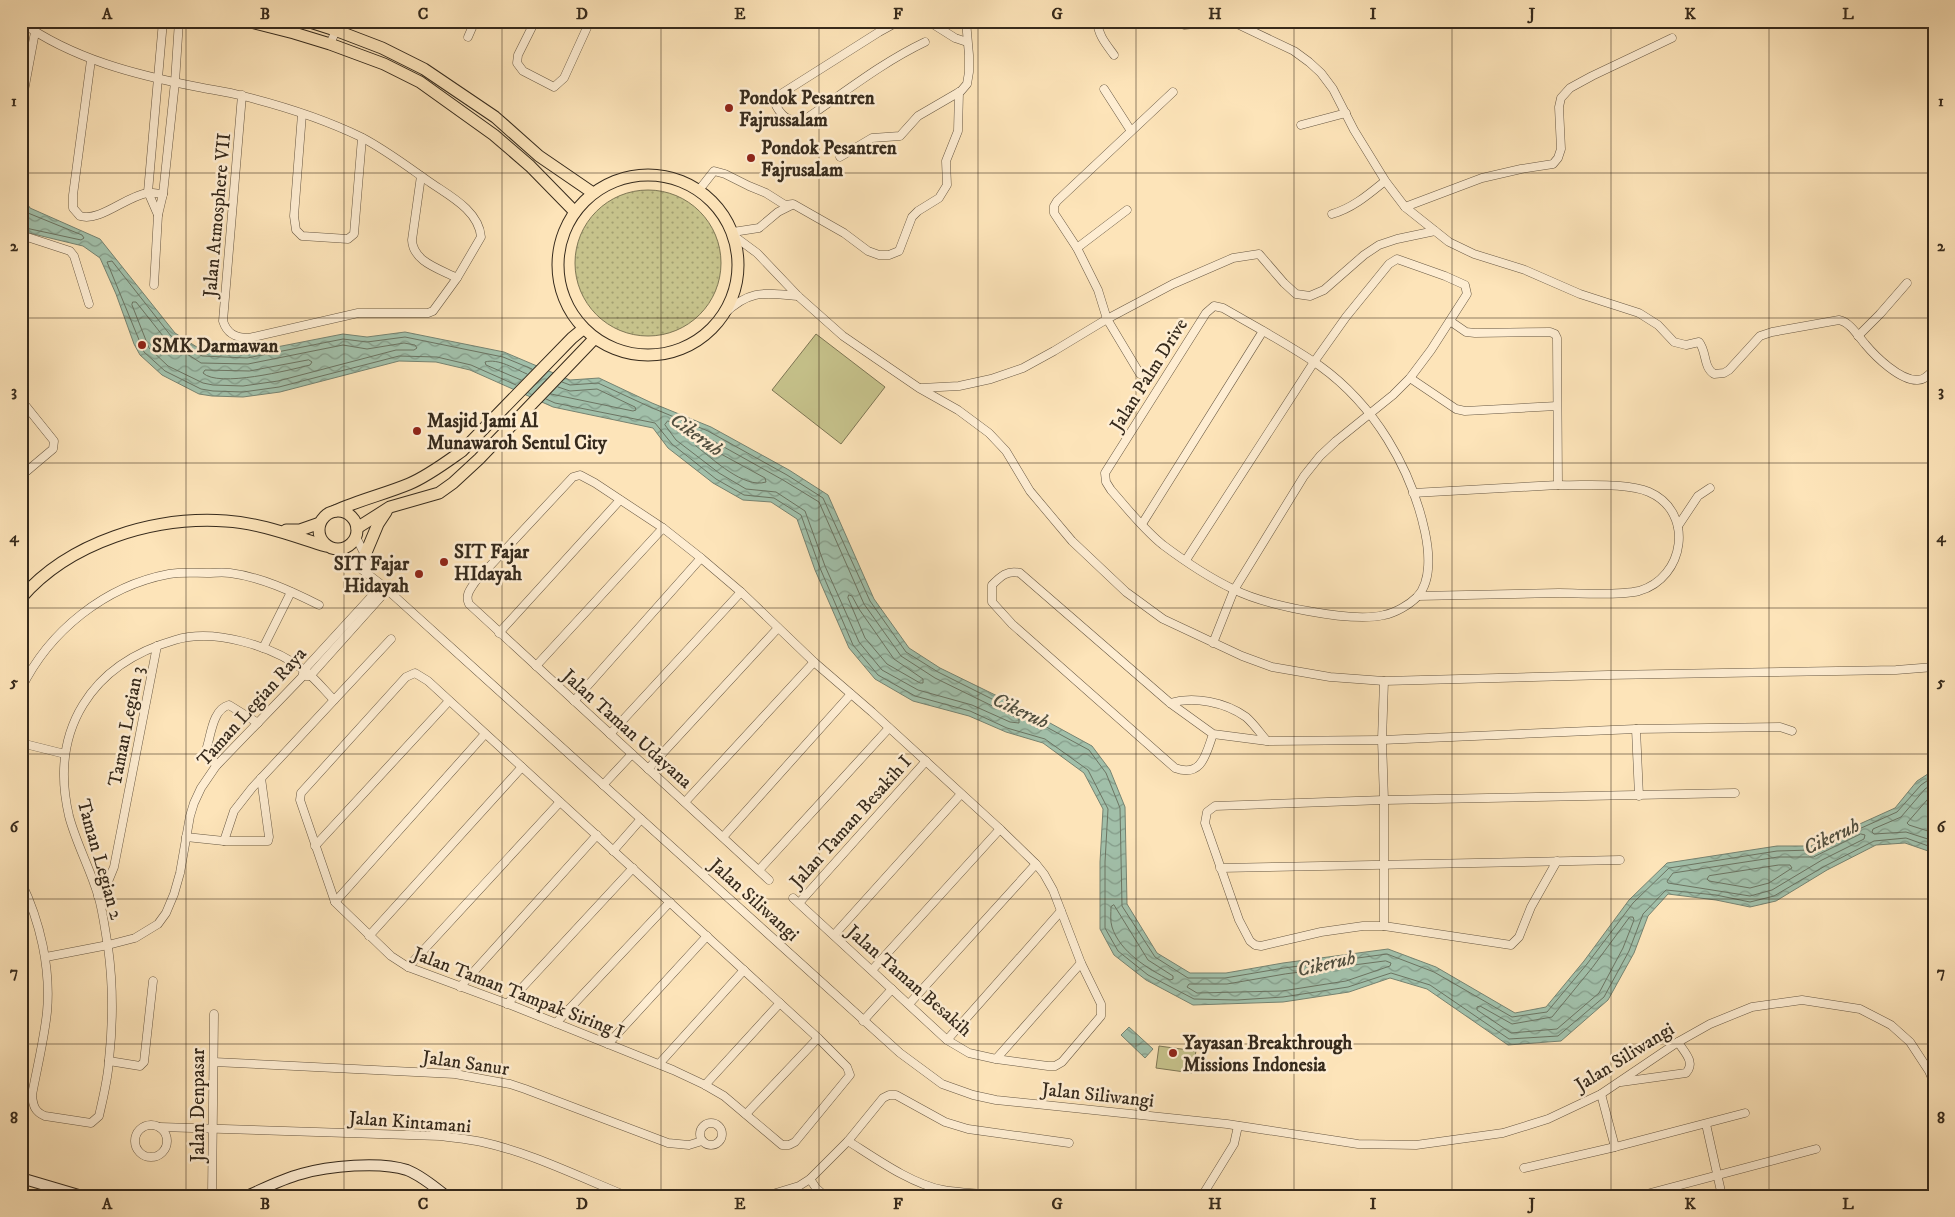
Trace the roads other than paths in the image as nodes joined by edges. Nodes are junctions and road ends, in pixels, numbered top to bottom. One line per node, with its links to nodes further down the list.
1 (163, 21): 23 (street)
2 (179, 21): 24 (street)
3 (247, 21): 20 (main road)
4 (308, 21): 14 (main road)
5 (475, 21): 16 (street)
6 (535, 21): 7 (street)
7 (590, 21)
8 (899, 21): 18 (street)
9 (928, 21): 19 (street)
10 (966, 21): 19 (street)
11 (1097, 21): 21 (street)
12 (1175, 21): 30 (street)
13 (21, 22): 15 (street)
14 (338, 26): 20 (street); 40 (main road)
15 (35, 32): 22 (street); 29 (street)
16 (468, 37)
17 (1672, 38): 43 (street)
18 (925, 42)
19 (967, 42): 26 (street)
20 (330, 44): 45 (main road)
21 (1114, 54)
22 (92, 60): 23 (street); 39 (street)
23 (157, 78): 24 (street); 39 (street)
24 (175, 82): 28 (street); 41 (street)
25 (1104, 89): 33 (street)
26 (959, 92): 35 (street); 42 (street)
27 (1173, 92): 33 (street)
28 (242, 95): 31 (street); 52 (street, Jalan Atmosphere VII)
29 (21, 107)
30 (1346, 113): 32 (street); 37 (street)
31 (302, 114): 34 (street); 34 (street)
32 (1301, 125)
33 (1130, 131): 51 (street)
34 (362, 138): 36 (street)
35 (840, 158)
36 (420, 176): 52 (street); 52 (street)
37 (1385, 180): 43 (street); 46 (street)
38 (699, 190): 40 (main road); 42 (street); 49 (main road)
39 (148, 192): 41 (street); 47 (street)
40 (594, 193): 45 (main road)
41 (163, 194): 47 (street)
42 (793, 204): 49 (street)
43 (1405, 207): 48 (street)
44 (1128, 210): 51 (street)
45 (575, 212): 60 (main road)
46 (1332, 214)
47 (158, 215): 54 (street)
48 (1435, 231): 58 (street); 62 (street)
49 (733, 234): 55 (street); 57 (main road)
50 (21, 235): 56 (street)
51 (1077, 248): 58 (street)
52 (457, 278)
53 (1907, 283): 62 (street)
54 (154, 285)
55 (798, 296): 57 (street); 68 (street)
56 (89, 304)
57 (724, 314): 63 (main road)
58 (1107, 319): 66 (street); 68 (street)
59 (1450, 321): 64 (street); 67 (street); 70 (street)
60 (583, 329): 63 (main road); 80 (main road)
61 (1263, 331): 64 (street, Jalan Palm Drive); 82 (street); 82 (street, Jalan Palm Drive)
62 (1858, 336): 65 (street)
63 (594, 339): 79 (main road)
64 (1314, 362): 72 (street, Jalan Palm Drive); 90 (street)
65 (1934, 370)
66 (1140, 374)
67 (1410, 378): 70 (street); 72 (street)
68 (919, 388): 102 (street)
69 (21, 400): 71 (street)
70 (1557, 406): 75 (street)
71 (29, 411): 73 (street); 74 (street)
72 (1371, 414): 77 (street, Jalan Palm Drive); 93 (street)
73 (21, 417)
74 (21, 476)
75 (1558, 485): 77 (street); 83 (street)
76 (1710, 488): 83 (street)
77 (1413, 493): 96 (street, Jalan Palm Drive)
78 (620, 500): 84 (street); 100 (street); 100 (street, Jalan Taman Udayana)
79 (390, 507): 86 (main road); 88 (main road)
80 (335, 511): 81 (main road); 86 (main road)
81 (320, 523): 85 (main road); 87 (main road)
82 (1142, 524): 90 (street, Jalan Palm Drive)
83 (1678, 526): 96 (street)
84 (662, 528): 89 (street); 106 (street)
85 (270, 529): 87 (main road); 97 (main road)
86 (356, 532): 87 (main road); 88 (street)
87 (331, 548): 91 (street, Jalan Siliwangi)
88 (365, 555): 91 (street)
89 (701, 558): 95 (street); 114 (street)
90 (1186, 560): 93 (street, Jalan Palm Drive)
91 (368, 574): 92 (street, Jalan Siliwangi)
92 (385, 587): 108 (street, Taman Legian Raya); 133 (street, Jalan Siliwangi)
93 (1234, 590): 96 (street, Jalan Palm Drive); 102 (street)
94 (292, 592): 98 (street); 104 (street); 110 (street)
95 (741, 592): 99 (street); 121 (street)
96 (1418, 596)
97 (21, 598)
98 (319, 605)
99 (778, 628): 105 (street); 131 (street)
100 (499, 633): 106 (street, Jalan Taman Udayana)
101 (391, 639): 112 (street)
102 (1213, 643): 109 (street)
103 (157, 646): 104 (street, Taman Legian 2); 126 (street, Taman Legian 2); 157 (street, Taman Legian 3)
104 (263, 648): 108 (street, Taman Legian 2)
105 (814, 662): 111 (street); 139 (street)
106 (536, 666): 114 (street, Jalan Taman Udayana)
107 (1934, 667): 109 (street)
108 (305, 674): 112 (street, Taman Legian 2); 116 (street, Taman Legian Raya)
109 (1384, 681): 123 (street)
110 (21, 689)
111 (851, 694): 117 (street); 144 (street)
112 (334, 700): 132 (street)
113 (449, 701): 120 (street); 146 (street); 146 (street, Jalan Taman Tampak Siring I)
114 (574, 701): 121 (street, Jalan Taman Udayana)
115 (1170, 704): 122 (street); 122 (street); 124 (street)
116 (258, 723): 129 (street, Taman Legian Raya); 129 (street)
117 (890, 728): 128 (street); 154 (street)
118 (1636, 729): 119 (street); 123 (street); 136 (street)
119 (1792, 731)
120 (485, 734): 130 (street); 159 (street)
121 (610, 734): 127 (street, Jalan Taman Udayana)
122 (1213, 734): 124 (street)
123 (1382, 740): 124 (street); 137 (street)
124 (1267, 741)
125 (21, 743): 126 (street)
126 (65, 754): 157 (street, Taman Legian 2)
127 (632, 754): 131 (street, Jalan Taman Udayana); 133 (street)
128 (926, 761): 135 (street); 158 (street, Jalan Taman Besakih I)
129 (216, 766): 143 (street, Taman Legian Raya)
130 (522, 767): 138 (street); 164 (street)
131 (648, 769): 139 (street, Jalan Taman Udayana)
132 (261, 778): 145 (street); 145 (street)
133 (603, 785): 140 (street, Jalan Siliwangi)
134 (1735, 793): 136 (street)
135 (961, 794): 141 (street); 163 (street)
136 (1639, 796): 137 (street)
137 (1384, 800): 151 (street); 153 (street)
138 (560, 802): 142 (street); 169 (street)
139 (685, 802): 144 (street, Jalan Taman Udayana)
140 (641, 819): 147 (street); 179 (street, Jalan Siliwangi)
141 (1000, 829): 150 (street); 171 (street)
142 (597, 836): 147 (street); 173 (street)
143 (186, 837): 145 (street); 166 (street, Taman Legian Raya)
144 (723, 837): 154 (street, Jalan Taman Udayana)
145 (224, 842)
146 (315, 846): 159 (street, Jalan Taman Tampak Siring I)
147 (613, 851): 152 (street)
148 (1620, 860): 149 (street)
149 (1557, 861): 151 (street); 162 (street)
150 (1036, 864): 161 (street); 177 (street)
151 (1385, 864): 153 (street); 162 (street)
152 (632, 868): 160 (street); 176 (street)
153 (1220, 868): 162 (street)
154 (759, 870): 155 (street, Jalan Taman Udayana)
155 (769, 880)
156 (21, 882): 167 (street)
157 (98, 896): 166 (street, Taman Legian 2)
158 (796, 900): 163 (street, Jalan Taman Besakih)
159 (335, 902): 164 (street, Jalan Taman Tampak Siring I)
160 (670, 902): 165 (street); 180 (street)
161 (1061, 911): 168 (street); 182 (street)
162 (1384, 926)
163 (834, 935): 171 (street, Jalan Taman Besakih)
164 (369, 936): 169 (street, Jalan Taman Tampak Siring I)
165 (707, 936): 170 (street); 184 (street)
166 (108, 945): 167 (street, Taman Legian Raya); 186 (street, Taman Legian 2)
167 (46, 957): 186 (street, Taman Legian 2)
168 (1082, 963): 185 (street); 185 (street, Jalan Taman Besakih)
169 (408, 967): 173 (street, Jalan Taman Tampak Siring I)
170 (744, 970): 175 (street); 188 (street)
171 (872, 970): 174 (street, Jalan Taman Besakih)
172 (152, 981): 186 (street)
173 (460, 987): 176 (street, Jalan Taman Tampak Siring I)
174 (892, 989): 177 (street, Jalan Taman Besakih); 179 (street)
175 (780, 1003): 181 (street); 191 (street)
176 (507, 1004): 180 (street, Jalan Taman Tampak Siring I)
177 (909, 1004): 182 (street, Jalan Taman Besakih)
178 (214, 1014): 187 (street, Jalan Denpasar)
179 (863, 1021): 196 (street, Jalan Siliwangi)
180 (556, 1024): 184 (street, Jalan Taman Tampak Siring I)
181 (818, 1038): 194 (street); 194 (street, Jalan Taman Tampak Siring I)
182 (947, 1040): 185 (street, Jalan Taman Besakih)
183 (1678, 1042): 189 (street, Jalan Siliwangi); 189 (street); 190 (street, Jalan Siliwangi)
184 (608, 1044): 188 (street, Jalan Taman Tampak Siring I)
185 (996, 1059)
186 (109, 1060)
187 (214, 1062): 198 (street, Jalan Denpasar); 200 (street, Jalan Sanur)
188 (659, 1064): 191 (street, Jalan Taman Tampak Siring I)
189 (1619, 1082): 192 (street, Jalan Siliwangi)
190 (1934, 1083)
191 (705, 1085): 194 (street, Jalan Taman Tampak Siring I)
192 (1601, 1094): 196 (street, Jalan Siliwangi); 202 (street)
193 (1745, 1113): 195 (street)
194 (746, 1114)
195 (1706, 1124): 202 (street); 205 (street)
196 (1238, 1126): 216 (street)
197 (160, 1127): 197 (street); 198 (street, Jalan Kintamani)
198 (212, 1129): 210 (street, Jalan Denpasar); 212 (street, Jalan Kintamani)
199 (848, 1140): 201 (street); 207 (street); 215 (street)
200 (702, 1141)
201 (1069, 1143)
202 (1615, 1147): 204 (street)
203 (1816, 1149): 205 (street)
204 (1524, 1168)
205 (1717, 1176): 217 (street); 218 (street)
206 (21, 1178): 209 (street)
207 (810, 1180): 213 (street); 214 (street)
208 (444, 1195): 211 (street)
209 (82, 1196)
210 (212, 1196)
211 (247, 1196)
212 (627, 1196)
213 (766, 1196)
214 (825, 1196)
215 (1016, 1196)
216 (1202, 1196)
217 (1639, 1196)
218 (1722, 1196)

